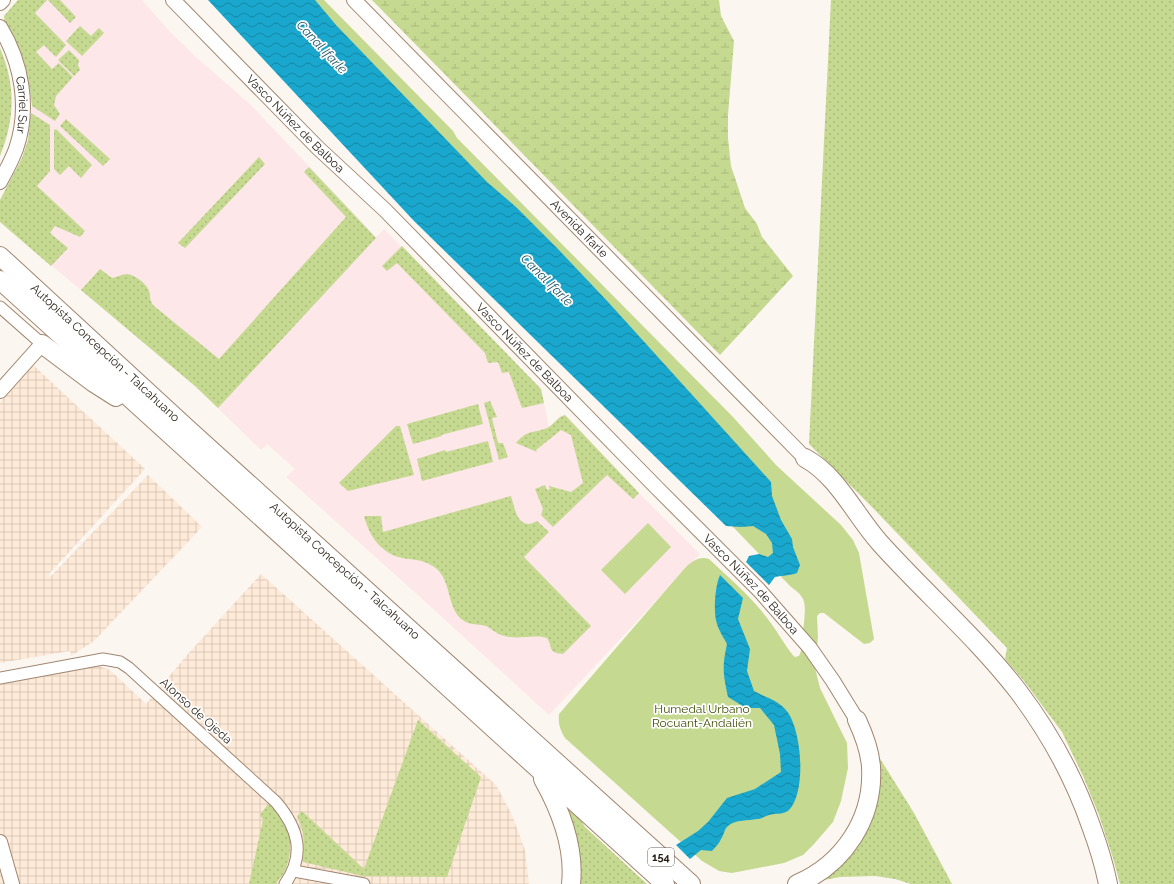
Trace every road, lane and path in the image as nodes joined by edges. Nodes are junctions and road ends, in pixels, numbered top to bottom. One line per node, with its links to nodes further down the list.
1 (3, 0): 4 (street)
2 (173, 0): 15 (street, Vasco Núñez de Balboa)
3 (354, 0): 13 (street, Avenida Ifarle)
4 (0, 3)
5 (0, 27): 6 (street, Carriel Sur)
6 (0, 182)
7 (0, 256): 24 (main road, Autopista Concepción - Talcahuano / 154)
8 (0, 280): 12 (main road, Autopista Concepción - Talcahuano)
9 (0, 307): 10 (street)
10 (42, 344): 11 (street); 12 (main road)
11 (0, 392)
12 (153, 420): 16 (main road, Autopista Concepción - Talcahuano)
13 (804, 458): 26 (main road)
14 (0, 678): 18 (street, Alonso de Ojeda)
15 (857, 720): 25 (main road)
16 (531, 762): 22 (main road); 23 (main road, Autopista Concepción - Talcahuano)
17 (0, 842): 19 (street)
18 (294, 871): 20 (street, Alonso de Ojeda); 21 (street)
19 (12, 884)
20 (285, 884)
21 (364, 884)
22 (571, 884)
23 (665, 884)
24 (691, 884)
25 (797, 884)
26 (1108, 884)

